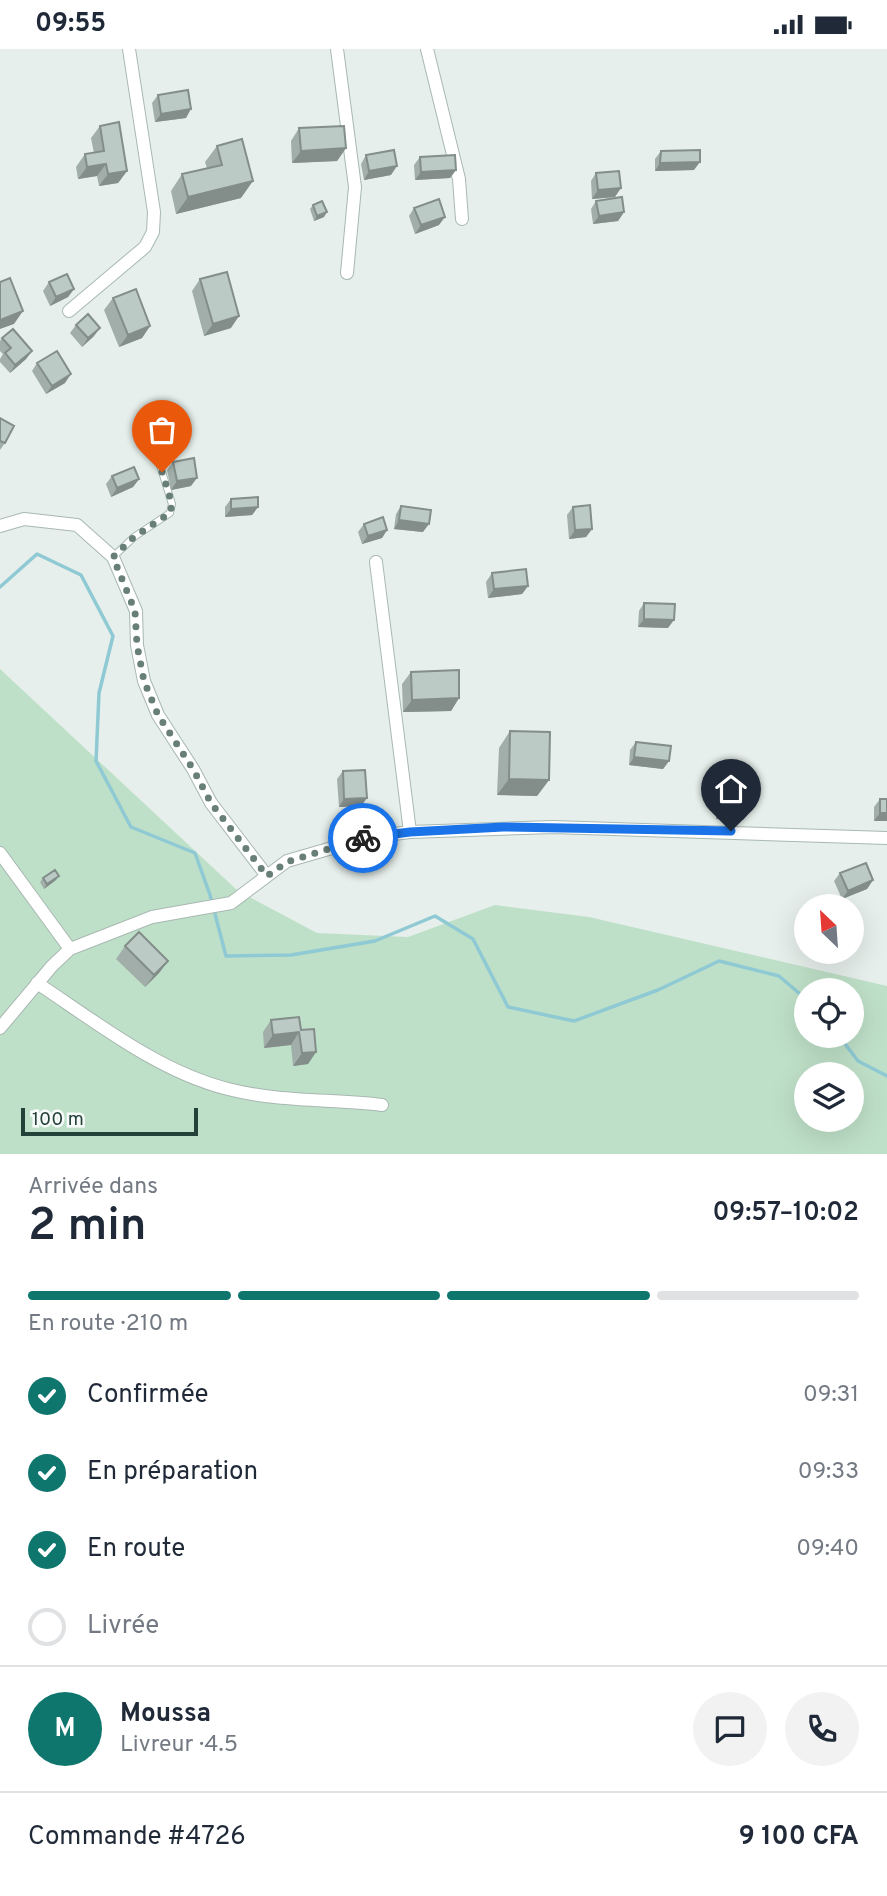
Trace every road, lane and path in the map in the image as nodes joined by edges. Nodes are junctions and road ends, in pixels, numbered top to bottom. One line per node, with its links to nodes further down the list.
1 (129, 49): 6 (street)
2 (337, 49): 5 (street)
3 (427, 49): 4 (street)
4 (462, 219)
5 (347, 274)
6 (69, 311)
7 (155, 449): 9 (lane)
8 (0, 526): 9 (street)
9 (113, 557): 14 (street)
10 (376, 562): 11 (street)
11 (410, 832): 12 (street); 14 (street)
12 (887, 838)
13 (0, 853): 15 (street)
14 (267, 876): 15 (street)
15 (70, 949): 16 (street)
16 (37, 983): 17 (street); 18 (street)
17 (0, 1028)
18 (382, 1105)

